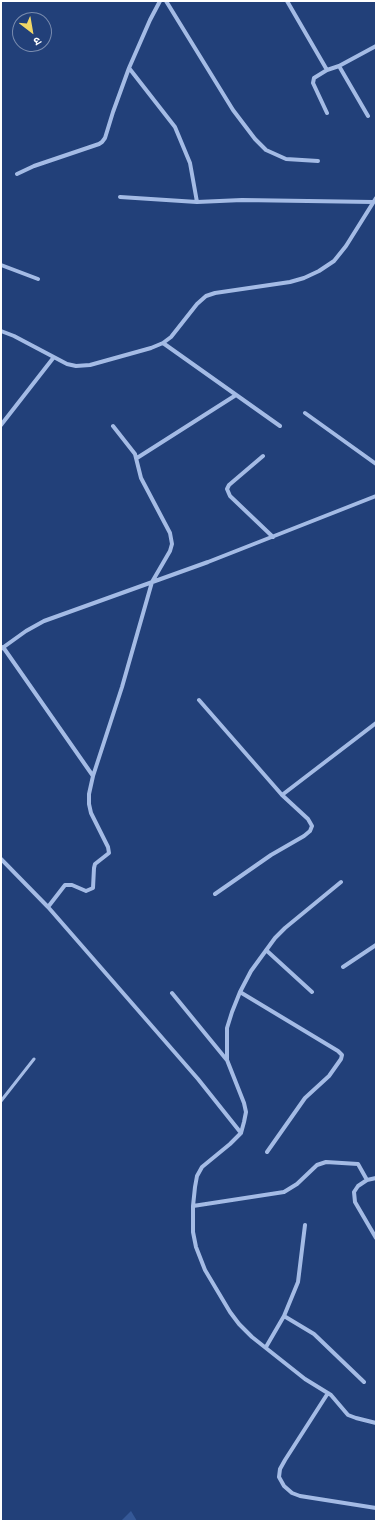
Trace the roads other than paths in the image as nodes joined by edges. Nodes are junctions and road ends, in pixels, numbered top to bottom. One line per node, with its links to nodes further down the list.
1 (160, 1): 6 (street)
2 (166, 1): 10 (street)
3 (287, 1): 7 (street)
4 (376, 46): 5 (street)
5 (339, 66): 7 (street); 9 (street)
6 (129, 68): 11 (street); 14 (street)
7 (327, 70): 8 (street)
8 (327, 113)
9 (368, 116)
10 (318, 161)
11 (17, 174)
12 (120, 198): 14 (street)
13 (375, 200): 14 (street); 18 (street)
14 (197, 202)
15 (1, 265): 16 (street)
16 (38, 279)
17 (1, 331): 19 (street)
18 (163, 343): 19 (street); 20 (street)
19 (54, 357): 22 (street)
20 (236, 395): 24 (street); 26 (street)
21 (305, 413): 27 (street)
22 (1, 424)
23 (113, 426): 26 (street)
24 (280, 426)
25 (264, 456): 29 (street)
26 (137, 458): 30 (street)
27 (376, 464)
28 (375, 498): 29 (street)
29 (273, 537): 30 (street)
30 (152, 582): 31 (street); 34 (street)
31 (2, 648): 34 (street)
32 (199, 700): 35 (street)
33 (376, 723): 35 (street)
34 (93, 776): 39 (street)
35 (282, 795): 38 (street)
36 (1, 859): 39 (street)
37 (341, 882): 41 (street)
38 (215, 894)
39 (48, 907): 49 (street)
40 (376, 945): 42 (street)
41 (266, 950): 43 (street); 44 (street)
42 (343, 968)
43 (240, 992): 47 (street); 50 (street)
44 (312, 992)
45 (172, 993): 47 (street)
46 (34, 1059): 48 (lane)
47 (226, 1060): 49 (street)
48 (1, 1101)
49 (241, 1133): 53 (street)
50 (267, 1152)
51 (376, 1178): 52 (street)
52 (367, 1180): 53 (street); 55 (street)
53 (193, 1206): 57 (street)
54 (305, 1225): 56 (street)
55 (376, 1238)
56 (284, 1316): 57 (street); 58 (street)
57 (266, 1347): 59 (street)
58 (364, 1382)
59 (328, 1393): 60 (street); 61 (street)
60 (376, 1423)
61 (376, 1508)

